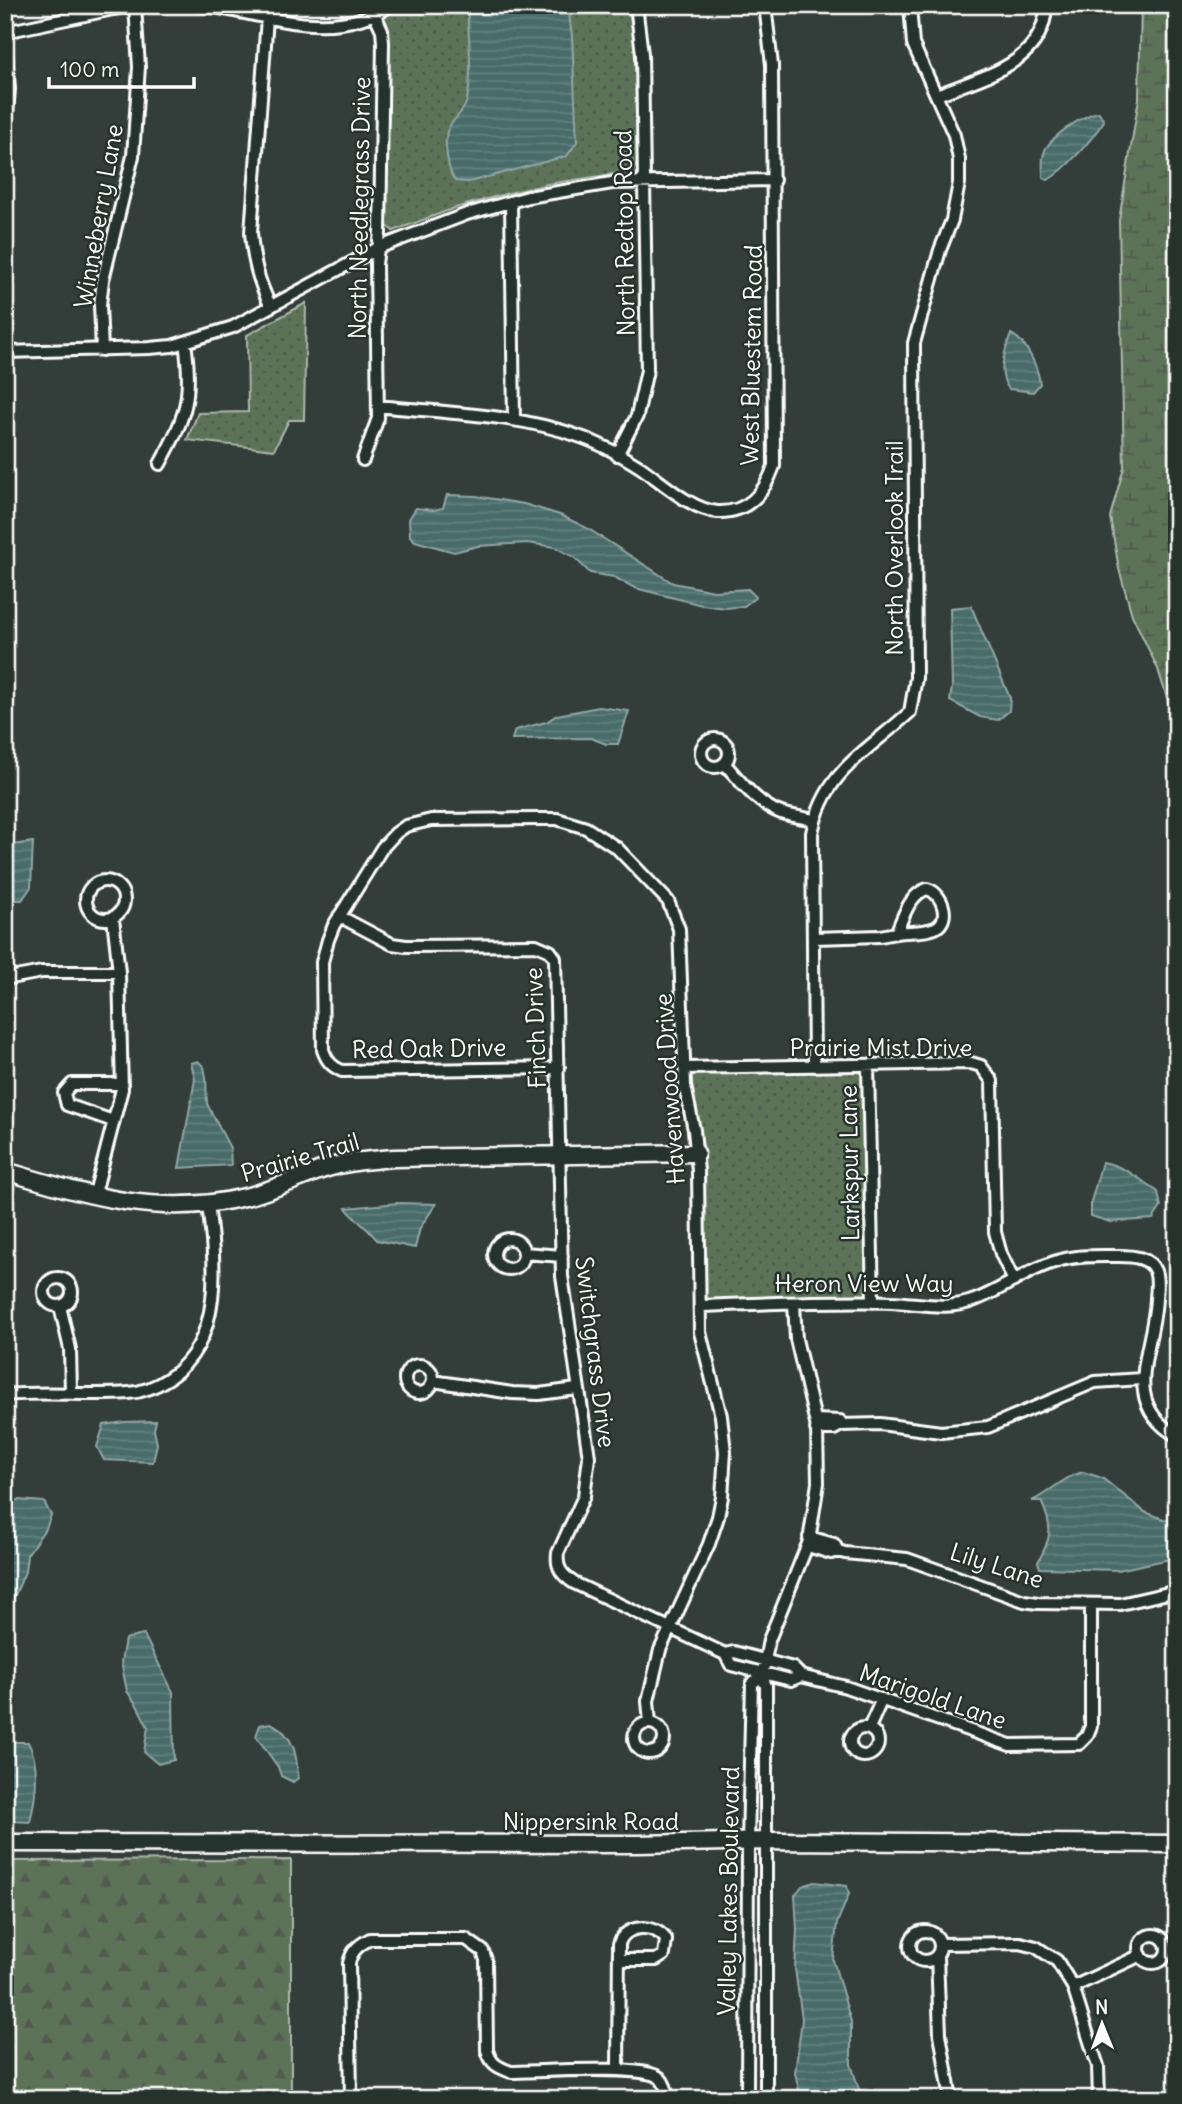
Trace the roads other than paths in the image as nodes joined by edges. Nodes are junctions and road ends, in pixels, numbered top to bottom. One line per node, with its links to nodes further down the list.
1 (200, 5): 9 (street)
2 (391, 5): 8 (street)
3 (636, 5): 15 (street, North Redtop Road)
4 (765, 5): 14 (street, West Bluestem Road)
5 (910, 5): 12 (street, North Overlook Trail)
6 (1046, 5): 12 (street)
7 (141, 6): 10 (street); 20 (street, Winneberry Lane)
8 (374, 13): 9 (street); 17 (street, North Needlegrass Drive)
9 (267, 18): 18 (street)
10 (5, 32)
11 (5, 40): 13 (street)
12 (937, 95): 28 (street, North Overlook Trail)
13 (5, 137)
14 (774, 180): 15 (street); 24 (street, West Bluestem Road)
15 (644, 181): 16 (street); 24 (street, North Redtop Road)
16 (511, 202): 17 (street); 23 (street)
17 (380, 247): 18 (street); 22 (street, North Needlegrass Drive)
18 (270, 305): 19 (street)
19 (185, 342): 20 (street); 26 (street)
20 (102, 350): 21 (street)
21 (5, 352)
22 (378, 406): 23 (street, West Bluestem Road); 25 (street, North Needlegrass Drive)
23 (514, 421): 24 (street, West Bluestem Road)
24 (617, 454)
25 (363, 460)
26 (160, 464)
27 (725, 764): 28 (street)
28 (815, 820): 32 (street, North Overlook Trail)
29 (339, 916): 37 (street, Finch Drive); 37 (street, Red Oak Drive); 38 (street, Havenwood Drive)
30 (113, 918): 33 (street)
31 (896, 933): 31 (street); 32 (street)
32 (814, 938): 35 (street, North Overlook Trail)
33 (119, 972): 34 (street); 39 (street)
34 (5, 979)
35 (814, 1066): 36 (street, Prairie Mist Drive); 38 (street, Prairie Mist Drive)
36 (868, 1066): 48 (street, Prairie Mist Drive); 49 (street, Larkspur Lane)
37 (559, 1068): 42 (street, Finch Drive)
38 (684, 1068): 41 (street, Havenwood Drive)
39 (122, 1084): 40 (street); 40 (street)
40 (113, 1121): 44 (street)
41 (696, 1153): 42 (street, Prairie Trail); 52 (street, Havenwood Drive)
42 (560, 1155): 45 (street, Prairie Trail); 47 (street, Switchgrass Drive)
43 (5, 1171): 44 (street, Prairie Trail)
44 (94, 1196): 45 (street, Prairie Trail)
45 (208, 1204): 56 (street)
46 (524, 1253): 47 (street)
47 (562, 1256): 55 (street, Switchgrass Drive)
48 (1014, 1281): 49 (street, Heron View Way); 53 (street, Heron View Way)
49 (873, 1302): 50 (street, Heron View Way)
50 (794, 1304): 52 (street, Heron View Way); 58 (street, Valley Lakes Boulevard)
51 (60, 1306): 56 (street)
52 (700, 1306): 63 (street, Havenwood Drive)
53 (1142, 1379): 58 (street); 59 (street)
54 (433, 1381): 55 (street)
55 (577, 1389): 63 (street, Switchgrass Drive)
56 (71, 1392): 57 (street)
57 (5, 1395)
58 (816, 1425): 60 (street, Valley Lakes Boulevard)
59 (1177, 1436)
60 (808, 1541): 62 (street, Lily Lane); 65 (street, Valley Lakes Boulevard)
61 (1177, 1591): 62 (street, Lily Lane)
62 (1091, 1605): 68 (street, Marigold Lane)
63 (670, 1628): 64 (street, Switchgrass Drive); 69 (street, Havenwood Drive)
64 (725, 1654): 65 (street); 67 (street, Marigold Lane)
65 (765, 1660): 66 (street); 67 (street, Valley Lakes Boulevard)
66 (802, 1676): 67 (street, Marigold Lane); 68 (street, Marigold Lane)
67 (761, 1680): 71 (street, Valley Lakes Boulevard); 72 (street, Valley Lakes Boulevard)
68 (882, 1699): 70 (street)
69 (650, 1723)
70 (869, 1728)
71 (767, 1841): 72 (street, Nippersink Road); 74 (street, Nippersink Road); 84 (street, Valley Lakes Boulevard)
72 (748, 1842): 73 (street, Nippersink Road); 83 (street, Valley Lakes Boulevard)
73 (5, 1843)
74 (1177, 1844)
75 (940, 1944): 78 (street); 78 (street); 79 (street)
76 (619, 1955): 80 (street)
77 (1140, 1955): 79 (street)
78 (937, 1956): 85 (street)
79 (1073, 1987): 86 (street)
80 (618, 2070): 81 (street); 82 (street)
81 (351, 2099)
82 (667, 2099)
83 (747, 2099)
84 (766, 2099)
85 (951, 2099)
86 (1099, 2099)

